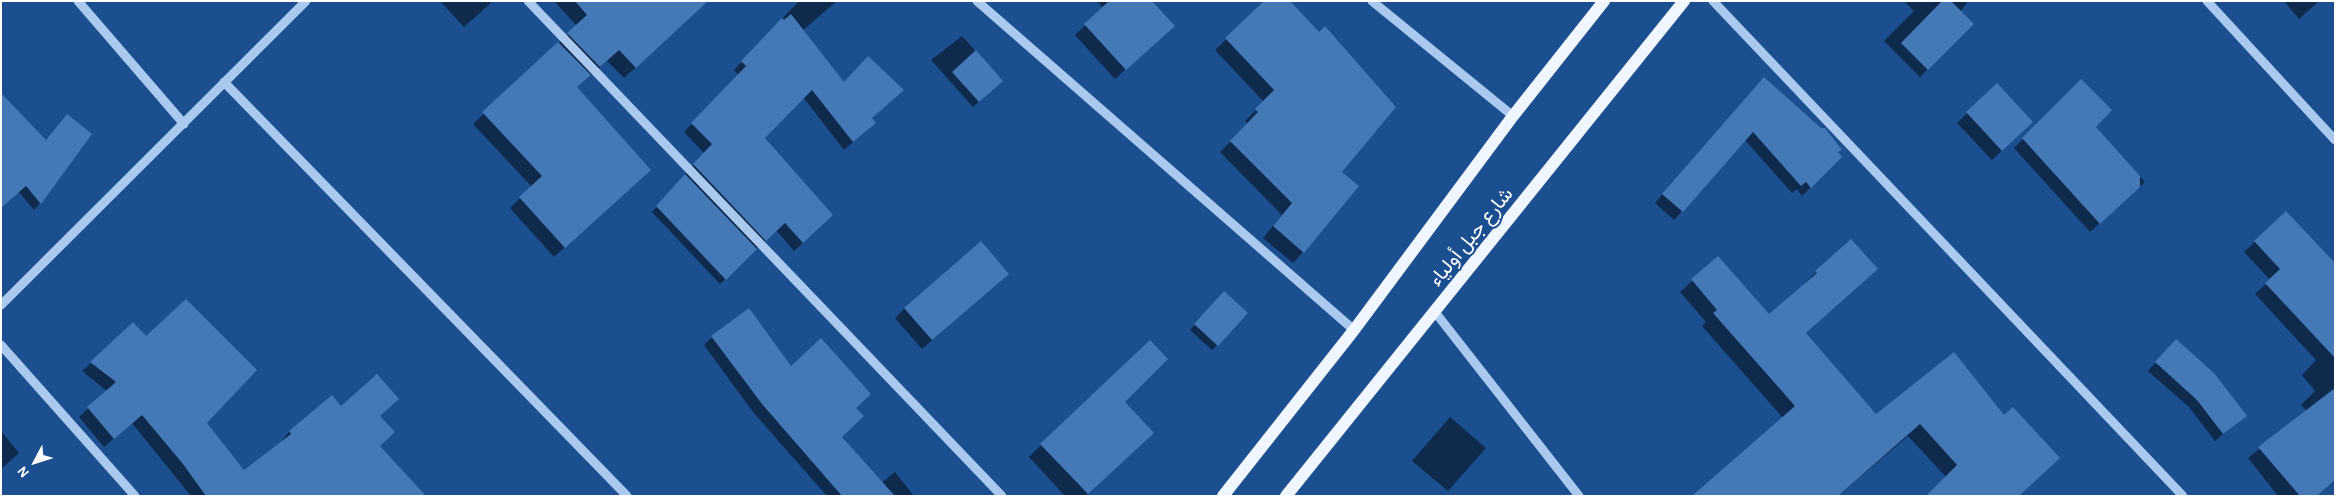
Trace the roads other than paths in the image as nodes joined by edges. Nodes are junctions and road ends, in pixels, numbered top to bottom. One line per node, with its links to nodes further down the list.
1 (78, 1): 12 (street)
2 (306, 1): 10 (street)
3 (528, 1): 20 (street)
4 (978, 1): 16 (street)
5 (1372, 1): 11 (street)
6 (1604, 1): 11 (main road, شارع جبل أولياء)
7 (1684, 1): 15 (main road, شارع جبل أولياء)
8 (1714, 1): 24 (street)
9 (2206, 1): 13 (street)
10 (224, 82): 12 (street); 19 (street)
11 (1513, 116): 16 (main road, شارع جبل أولياء)
12 (184, 124): 14 (street)
13 (2335, 140)
14 (1, 305)
15 (1435, 312): 22 (main road, شارع جبل أولياء); 23 (street)
16 (1354, 330): 21 (main road, شارع جبل أولياء)
17 (1, 345): 18 (street)
18 (135, 496)
19 (627, 496)
20 (1002, 496)
21 (1223, 496)
22 (1286, 496)
23 (1579, 496)
24 (2183, 496)

